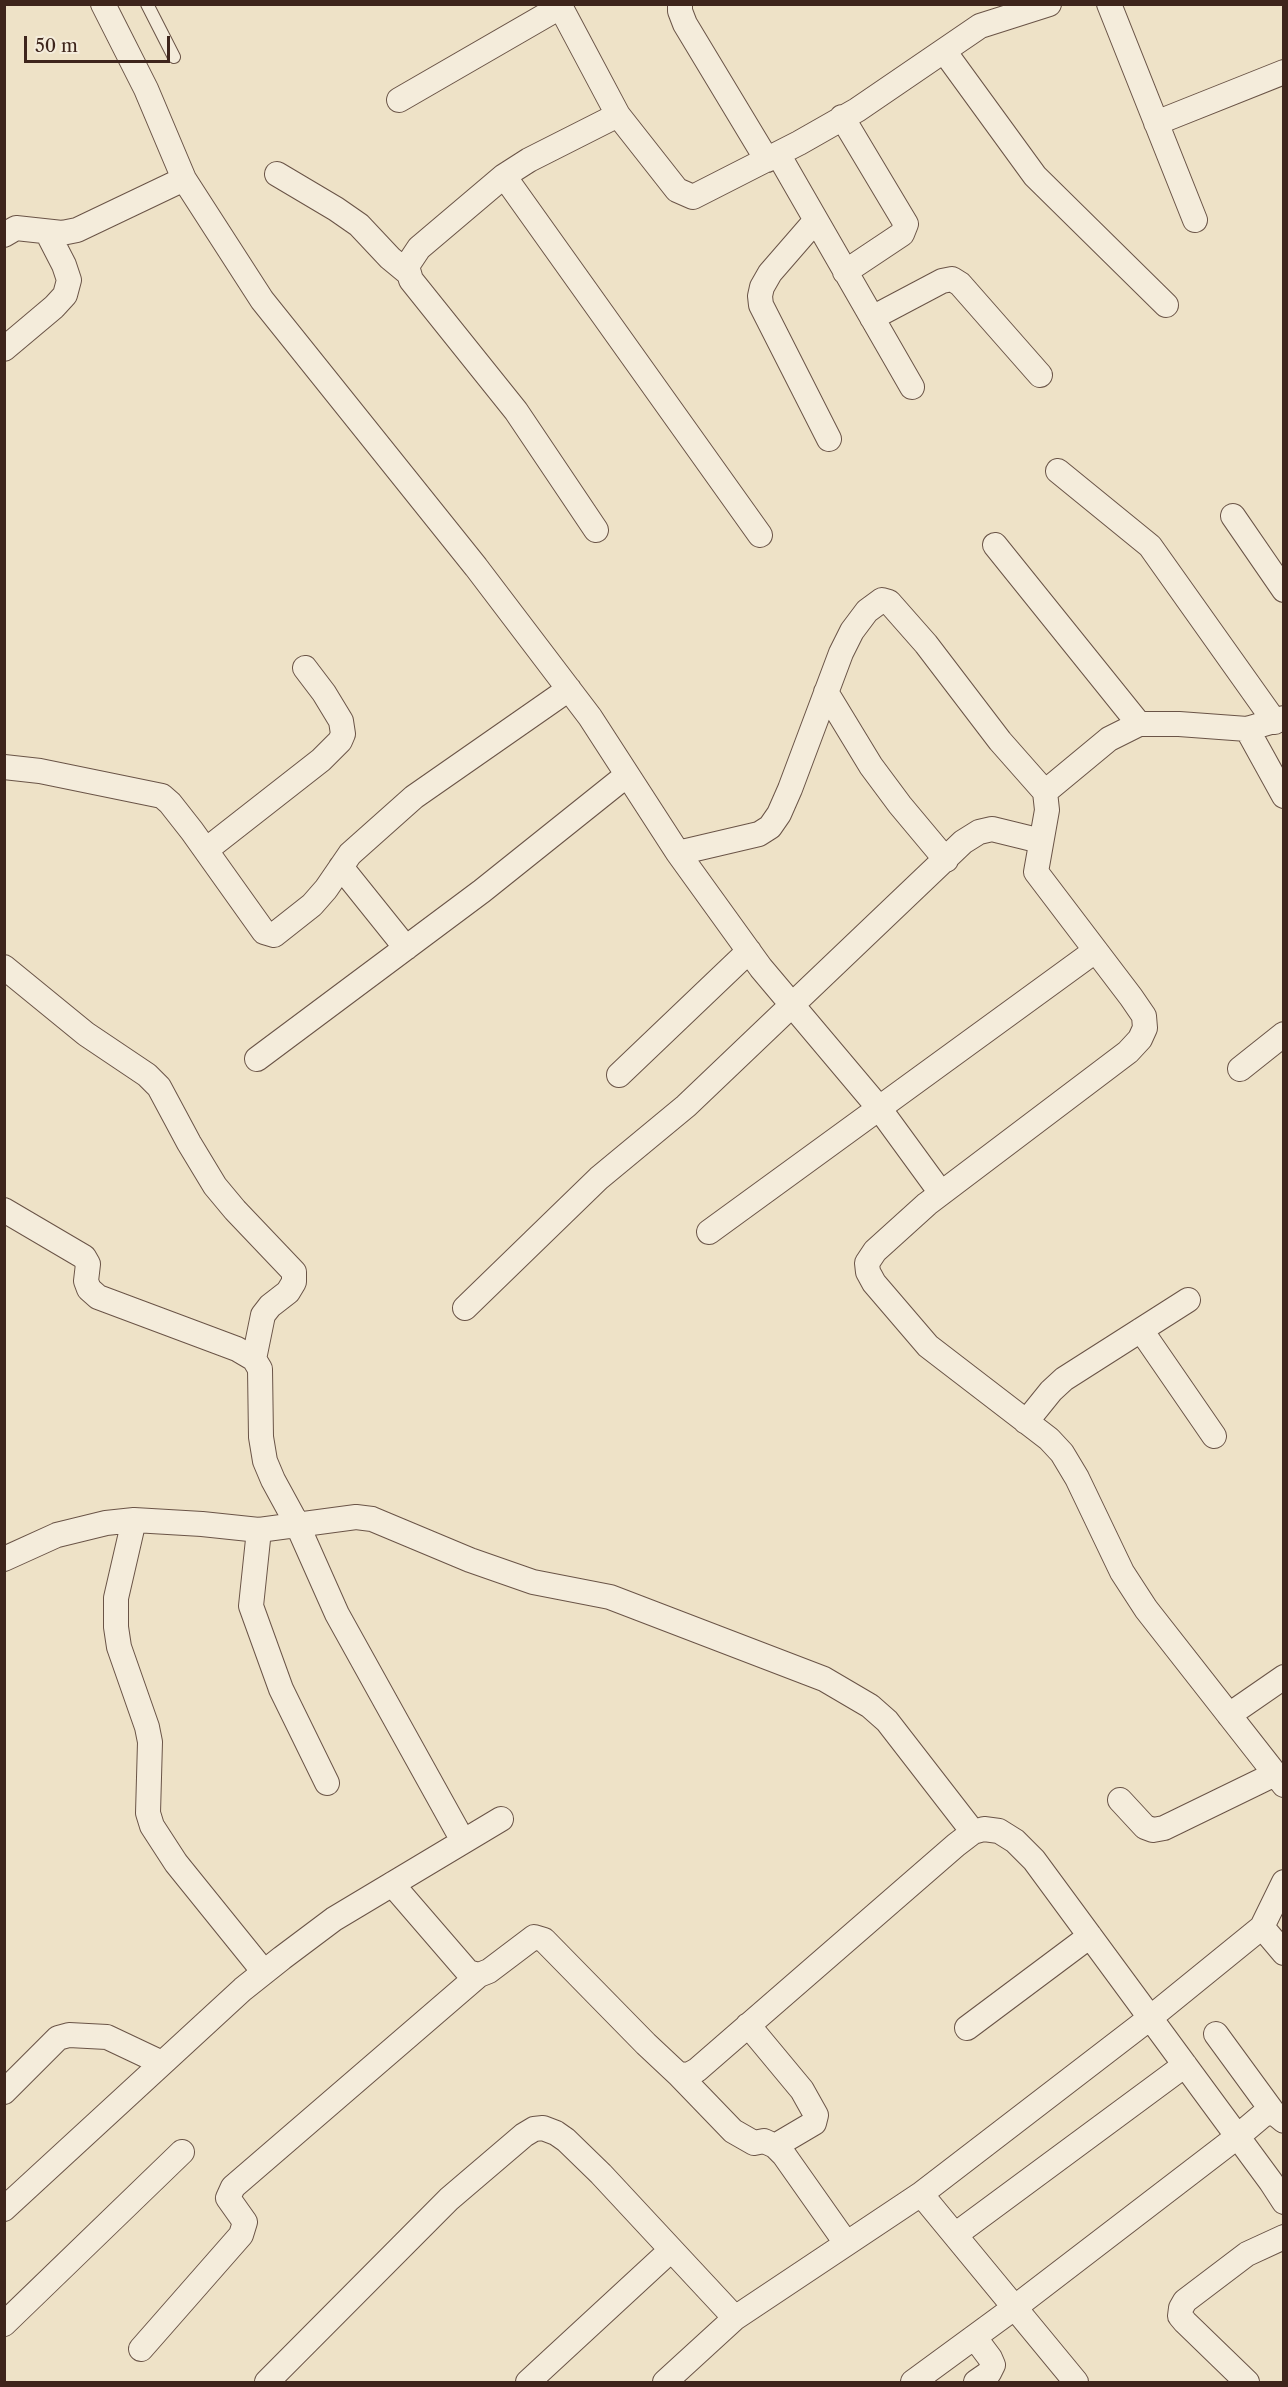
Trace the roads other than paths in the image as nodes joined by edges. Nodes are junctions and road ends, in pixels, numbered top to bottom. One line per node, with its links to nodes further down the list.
1 (102, 4): 17 (street)
2 (147, 4): 8 (lane)
3 (681, 4): 14 (street)
4 (1049, 4): 7 (street)
5 (1109, 4): 13 (street)
6 (559, 6): 10 (street); 11 (street)
7 (944, 51): 12 (street); 24 (street)
8 (174, 57)
9 (1284, 72): 13 (street)
10 (399, 100)
11 (618, 115): 14 (street); 16 (street)
12 (842, 117): 14 (street); 23 (street)
13 (1156, 123): 19 (street)
14 (772, 157): 18 (street)
15 (277, 174): 22 (street)
16 (504, 176): 22 (street); 33 (street)
17 (184, 178): 20 (street); 37 (street)
18 (816, 220): 23 (street); 29 (street)
19 (1195, 220)
20 (47, 232): 21 (street); 26 (street)
21 (4, 235)
22 (408, 272): 32 (street)
23 (845, 272): 25 (street)
24 (1166, 305)
25 (872, 318): 27 (street); 28 (street)
26 (4, 349)
27 (1040, 375)
28 (912, 387)
29 (829, 439)
30 (1059, 471): 39 (street)
31 (1233, 516): 35 (street)
32 (596, 530)
33 (760, 535)
34 (995, 545): 40 (street)
35 (1284, 590)
36 (305, 668): 47 (street)
37 (569, 689): 43 (street); 50 (street)
38 (826, 692): 44 (street); 48 (street); 49 (street)
39 (1279, 720): 41 (street)
40 (1139, 724): 41 (street); 44 (street)
41 (1247, 729): 45 (street)
42 (4, 767): 47 (street)
43 (627, 776): 48 (street); 51 (street)
44 (1046, 792): 46 (street)
45 (1284, 796)
46 (1041, 841): 49 (street); 53 (street)
47 (206, 850): 50 (street)
48 (678, 854): 52 (street)
49 (946, 860): 55 (street)
50 (341, 867): 51 (street)
51 (406, 948): 57 (street)
52 (749, 951): 55 (street); 59 (street)
53 (1095, 951): 60 (street); 61 (street)
54 (4, 967): 67 (street)
55 (793, 1006): 60 (street); 65 (street)
56 (1284, 1034): 58 (street)
57 (256, 1059)
58 (1240, 1069)
59 (619, 1074)
60 (879, 1108): 61 (street); 63 (street)
61 (941, 1193): 68 (street)
62 (4, 1210): 67 (street)
63 (709, 1232)
64 (1188, 1300): 66 (street)
65 (465, 1308)
66 (1141, 1330): 68 (street); 69 (street)
67 (254, 1359): 71 (street)
68 (1026, 1422): 75 (street)
69 (1214, 1436)
70 (134, 1521): 72 (street); 73 (street); 87 (street)
71 (297, 1524): 72 (street); 80 (street); 81 (street)
72 (258, 1530): 77 (street)
73 (4, 1559)
74 (1284, 1677): 75 (street)
75 (1228, 1715): 76 (street)
76 (1279, 1780): 78 (street)
77 (327, 1783)
78 (1120, 1800)
79 (501, 1819): 81 (street)
80 (973, 1832): 85 (street); 90 (street)
81 (463, 1841): 83 (street)
82 (1284, 1882): 84 (street)
83 (392, 1884): 87 (street); 88 (street)
84 (1262, 1927): 86 (street); 89 (street)
85 (1090, 1936): 89 (street); 91 (street)
86 (1284, 1953)
87 (264, 1972): 93 (street)
88 (479, 1975): 95 (street); 112 (street)
89 (1150, 2018): 94 (street); 101 (street)
90 (748, 2025): 95 (street); 99 (street)
91 (967, 2028)
92 (1216, 2034): 97 (street)
93 (162, 2063): 96 (street); 103 (street)
94 (1185, 2065): 98 (street); 104 (street)
95 (678, 2074): 99 (street)
96 (7, 2084)
97 (1278, 2116): 98 (street)
98 (1237, 2137): 102 (street); 108 (street)
99 (775, 2146): 106 (street)
100 (182, 2152): 110 (street)
101 (921, 2194): 104 (street); 106 (street)
102 (1284, 2202)
103 (4, 2209)
104 (955, 2235): 108 (street)
105 (1284, 2237): 113 (street)
106 (846, 2243): 109 (street)
107 (671, 2250): 109 (street); 114 (street); 115 (street)
108 (1014, 2308): 111 (street); 119 (street)
109 (735, 2318): 116 (street)
110 (4, 2324)
111 (975, 2338): 117 (street); 118 (street)
112 (141, 2349)
113 (1233, 2378)
114 (267, 2382)
115 (528, 2382)
116 (665, 2382)
117 (913, 2382)
118 (976, 2382)
119 (1076, 2382)

